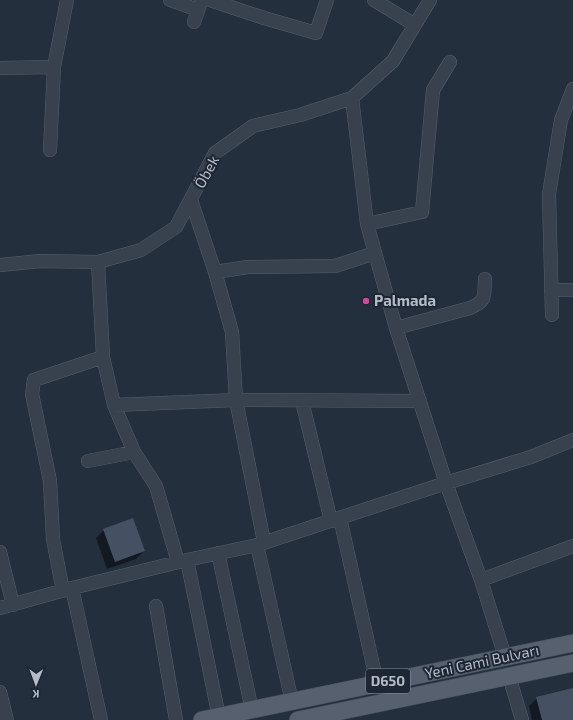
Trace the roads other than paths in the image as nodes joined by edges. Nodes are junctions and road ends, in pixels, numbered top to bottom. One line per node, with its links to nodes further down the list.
1 (67, 0): 11 (street)
2 (170, 0): 7 (street)
3 (210, 0): 4 (street)
4 (327, 0)
5 (374, 0): 9 (street)
6 (430, 0): 9 (street, Öbek)
7 (200, 5): 8 (street)
8 (194, 22)
9 (415, 25): 14 (street, Öbek)
10 (450, 62): 17 (street)
11 (54, 67): 12 (street); 15 (street)
12 (0, 68)
13 (573, 89): 23 (street)
14 (352, 98): 16 (street, Öbek); 17 (street)
15 (50, 150)
16 (191, 200): 19 (street, Öbek); 21 (street)
17 (367, 224): 18 (street)
18 (375, 253): 21 (street); 26 (street)
19 (98, 262): 20 (street, Öbek); 27 (street)
20 (0, 265)
21 (215, 272): 28 (street)
22 (485, 280): 26 (street)
23 (551, 290): 24 (street); 25 (street)
24 (573, 290)
25 (552, 315)
26 (396, 328): 30 (street)
27 (103, 357): 31 (street); 43 (street)
28 (236, 400): 29 (street); 31 (street); 37 (street)
29 (302, 401): 30 (street); 36 (street)
30 (420, 401): 35 (street)
31 (114, 404): 33 (street)
32 (573, 440): 35 (street)
33 (134, 452): 34 (street); 41 (street)
34 (88, 461)
35 (446, 483): 36 (street); 42 (street)
36 (335, 519): 37 (street); 51 (street)
37 (261, 544): 40 (street); 53 (street)
38 (573, 546): 42 (street)
39 (0, 552): 44 (street)
40 (218, 553): 41 (street); 54 (street)
41 (182, 561): 43 (street); 55 (street)
42 (481, 580): 48 (street)
43 (68, 589): 44 (street); 57 (street)
44 (13, 605): 46 (street)
45 (156, 606): 58 (street)
46 (0, 608)
47 (573, 642): 48 (main road, Yeni Cami Bulvarı / D650)
48 (505, 657): 51 (main road, Yeni Cami Bulvarı / D650)
49 (573, 663): 50 (main road, Yeni Cami Bulvarı)
50 (509, 676): 59 (main road, Yeni Cami Bulvarı); 60 (street)
51 (377, 683): 53 (main road, Yeni Cami Bulvarı / D650)
52 (0, 692): 56 (street)
53 (292, 702): 54 (main road, Yeni Cami Bulvarı / D650)
54 (252, 710): 55 (main road, Yeni Cami Bulvarı / D650)
55 (211, 719)
56 (7, 720)
57 (101, 720)
58 (176, 720)
59 (298, 720)
60 (522, 720)

